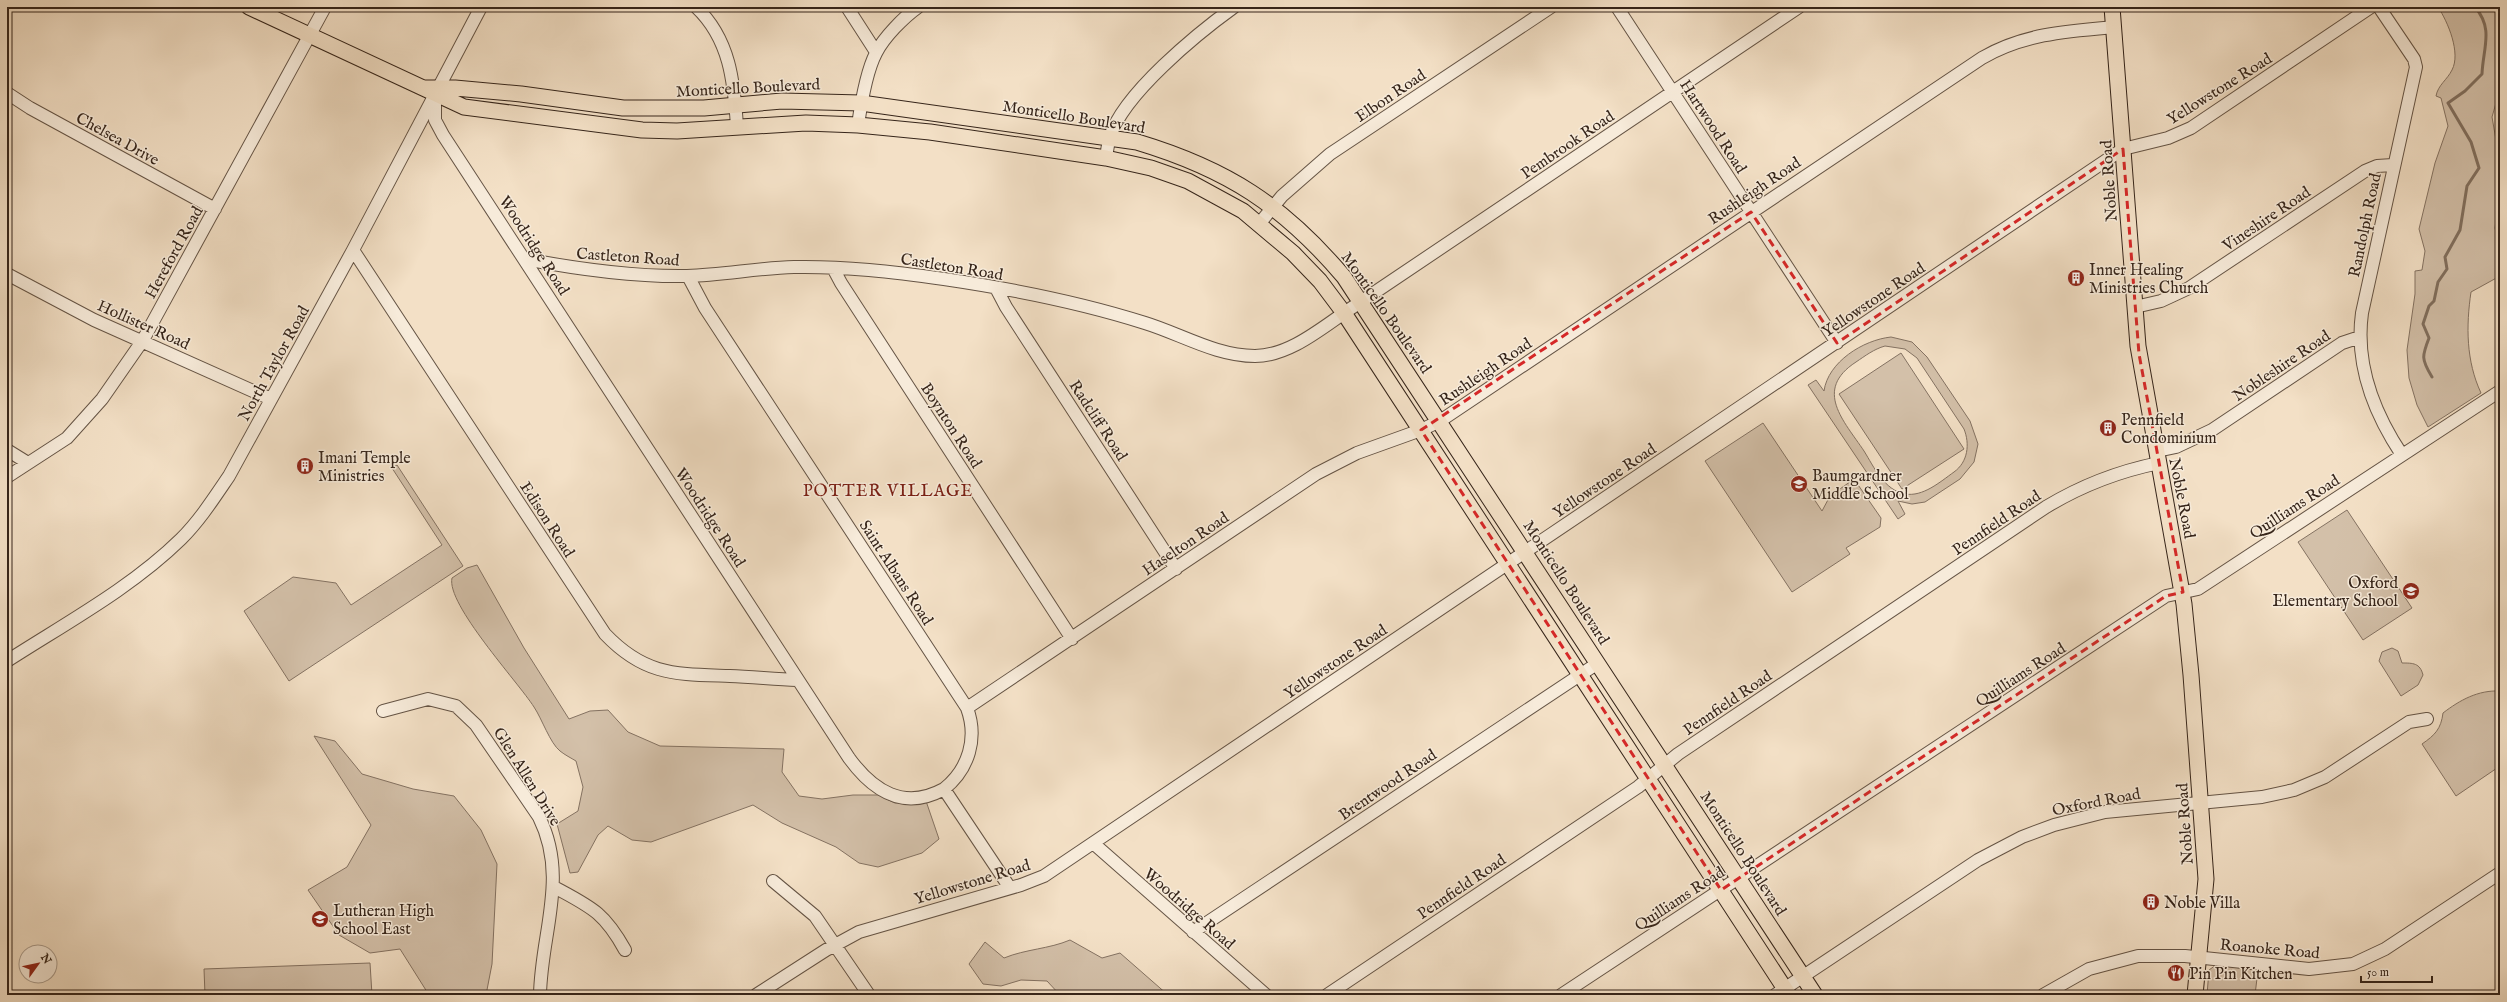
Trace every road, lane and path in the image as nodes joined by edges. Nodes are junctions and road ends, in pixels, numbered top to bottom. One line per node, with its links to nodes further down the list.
1 (249, 7): 15 (main road, Monticello Boulevard)
2 (325, 7): 15 (street, Hereford Road)
3 (481, 7): 17 (street, North Taylor Road)
4 (696, 7): 21 (street)
5 (847, 7): 16 (street)
6 (918, 7): 16 (street)
7 (1234, 7): 24 (street)
8 (1551, 7): 28 (street, Elbon Road)
9 (1617, 7): 19 (street, Hartwood Road)
10 (1799, 7): 19 (street, Pembrook Road)
11 (2112, 7): 14 (main road, Noble Road)
12 (2371, 7): 25 (street, Yellowstone Road)
13 (2379, 7): 27 (street, Randolph Road)
14 (2114, 27): 25 (main road, Noble Road); 30 (street, Rushleigh Road)
15 (310, 35): 17 (main road, Monticello Boulevard); 29 (street, Hereford Road)
16 (876, 52): 20 (street)
17 (433, 90): 21 (main road, Monticello Boulevard); 23 (main road, Monticello Boulevard); 32 (street, North Taylor Road); 33 (street, Woodridge Road)
18 (7, 92): 29 (street, Chelsea Drive)
19 (1672, 92): 30 (street, Hartwood Road); 38 (street, Pembrook Road)
20 (861, 103): 21 (main road, Monticello Boulevard); 22 (street); 24 (main road, Monticello Boulevard)
21 (736, 105): 23 (street)
22 (858, 125): 23 (main road, Monticello Boulevard); 26 (main road, Monticello Boulevard)
23 (737, 126)
24 (1110, 137): 26 (street); 28 (main road, Monticello Boulevard)
25 (2123, 149): 39 (main road, Noble Road); 42 (street, Yellowstone Road)
26 (1106, 158): 31 (main road, Monticello Boulevard)
27 (2393, 165): 39 (street, Vineshire Road); 40 (street, Randolph Road)
28 (1272, 207): 31 (street, Elbon Road); 38 (main road, Monticello Boulevard)
29 (215, 208): 41 (street, Hereford Road)
30 (1751, 212): 42 (street, Hartwood Road); 45 (street, Rushleigh Road)
31 (1259, 224): 38 (main road, Monticello Boulevard)
32 (353, 250): 44 (street, North Taylor Road); 59 (street, Edison Road)
33 (525, 259): 36 (street, Castleton Road); 59 (street, Woodridge Road)
34 (833, 268): 36 (street, Castleton Road); 37 (street, Castleton Road); 55 (street, Boynton Road)
35 (7, 274): 41 (street, Hollister Road)
36 (688, 276): 60 (street, Saint Albans Road)
37 (996, 288): 38 (street, Castleton Road); 53 (street, Radcliff Road)
38 (1353, 307): 45 (main road, Monticello Boulevard); 45 (main road, Monticello Boulevard)
39 (2135, 307): 48 (main road, Noble Road)
40 (2360, 337): 47 (street, Randolph Road); 48 (street, Nobleshire Road)
41 (142, 340): 44 (street, Hollister Road); 49 (street, Hereford Road)
42 (1837, 343): 51 (street, Yellowstone Road)
43 (2500, 391): 47 (street, Quilliams Road)
44 (271, 399): 56 (street, North Taylor Road)
45 (1430, 426): 51 (main road, Monticello Boulevard); 52 (main road, Monticello Boulevard); 53 (street, Haselton Road)
46 (7, 450): 49 (street)
47 (2402, 455): 54 (street, Quilliams Road)
48 (2158, 457): 54 (main road, Noble Road); 63 (street, Pennfield Road)
49 (28, 463): 50 (street, Hereford Road)
50 (7, 477)
51 (1526, 552): 52 (street, Yellowstone Road); 57 (main road, Monticello Boulevard)
52 (1508, 564): 58 (main road, Monticello Boulevard); 67 (street, Yellowstone Road)
53 (1176, 568): 55 (street, Haselton Road)
54 (2183, 592): 66 (main road, Noble Road); 69 (street, Quilliams Road)
55 (1072, 638): 60 (street, Haselton Road)
56 (7, 661)
57 (1598, 662): 58 (street, Brentwood Road); 63 (main road, Monticello Boulevard)
58 (1580, 674): 64 (main road, Monticello Boulevard); 74 (street, Brentwood Road)
59 (797, 680): 65 (street, Woodridge Road)
60 (967, 708): 65 (street, Saint Albans Road)
61 (383, 711): 71 (street, Glen Allen Drive)
62 (2427, 719): 66 (street, Oxford Road)
63 (1664, 764): 64 (street, Pennfield Road); 69 (main road, Monticello Boulevard)
64 (1649, 780): 73 (main road, Monticello Boulevard); 84 (street, Pennfield Road)
65 (944, 789): 72 (street)
66 (2201, 802): 77 (main road, Noble Road); 78 (street, Oxford Road)
67 (1093, 843): 72 (street, Yellowstone Road); 74 (street, Woodridge Road)
68 (2500, 874): 77 (street, Roanoke Road)
69 (1739, 878): 73 (street, Quilliams Road); 78 (main road, Monticello Boulevard)
70 (773, 881): 75 (street)
71 (554, 887): 76 (street); 80 (street, Glen Allen Drive)
72 (1010, 888): 75 (street, Yellowstone Road)
73 (1721, 890): 79 (main road, Monticello Boulevard); 85 (street, Quilliams Road)
74 (1193, 932): 83 (street, Woodridge Road)
75 (834, 945): 81 (street, Yellowstone Road); 82 (street)
76 (625, 950)
77 (2199, 958): 87 (street, Roanoke Road); 88 (main road, Noble Road)
78 (1803, 976): 79 (street, Oxford Road); 86 (main road, Monticello Boulevard)
79 (1783, 993)
80 (540, 995)
81 (756, 995)
82 (869, 995)
83 (1266, 995)
84 (1327, 995)
85 (1561, 995)
86 (1815, 995)
87 (2043, 995)
88 (2195, 995)

